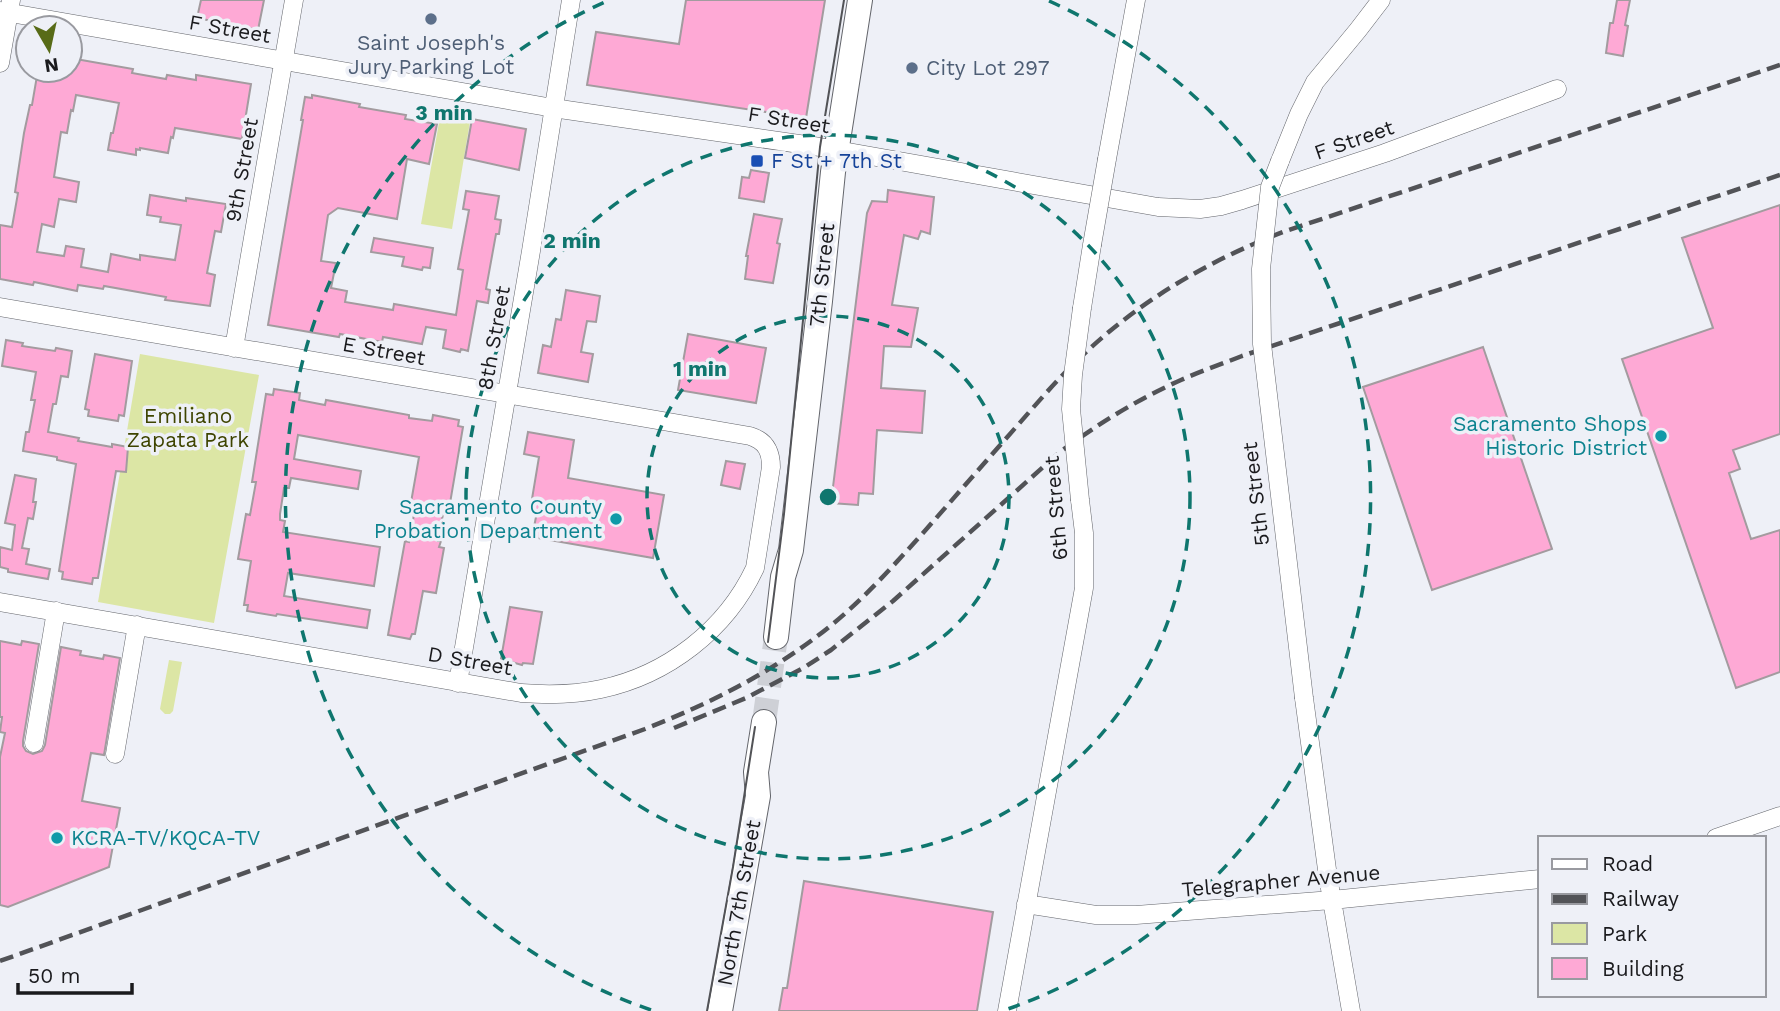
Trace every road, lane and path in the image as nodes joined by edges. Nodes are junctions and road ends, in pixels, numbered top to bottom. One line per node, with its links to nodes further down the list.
1 (294, 0): 7 (street, 9th Street)
2 (571, 0): 10 (street, 8th Street)
3 (860, 0): 11 (main road, 7th Street)
4 (1136, 0): 28 (street, 6th Street, bridge)
5 (1381, 0): 27 (street, 5th Street, bridge)
6 (6, 8): 7 (street, F Street); 8 (street)
7 (283, 61): 10 (street, F Street); 13 (street, 9th Street)
8 (0, 63)
9 (1558, 89): 11 (street, F Street)
10 (554, 108): 11 (street, F Street); 14 (street, 8th Street)
11 (836, 150): 19 (main road, 7th Street)
12 (0, 307): 13 (street, E Street)
13 (234, 348): 14 (street, E Street)
14 (507, 395): 15 (street, E Street); 20 (street, 8th Street)
15 (760, 439): 20 (street, D Street)
16 (0, 601): 17 (street, D Street)
17 (56, 611): 18 (street, D Street); 22 (street)
18 (136, 625): 20 (street, D Street); 23 (street)
19 (783, 632)
20 (458, 682)
21 (772, 716): 29 (main road, North 7th Street)
22 (34, 743)
23 (115, 754)
24 (1780, 817): 25 (street)
25 (1722, 836)
26 (1538, 879): 27 (street, Telegrapher Avenue)
27 (1332, 900): 28 (street, Telegrapher Avenue); 31 (street, 5th Street)
28 (1026, 904): 30 (street, 6th Street)
29 (720, 1011)
30 (1007, 1011)
31 (1352, 1011)

